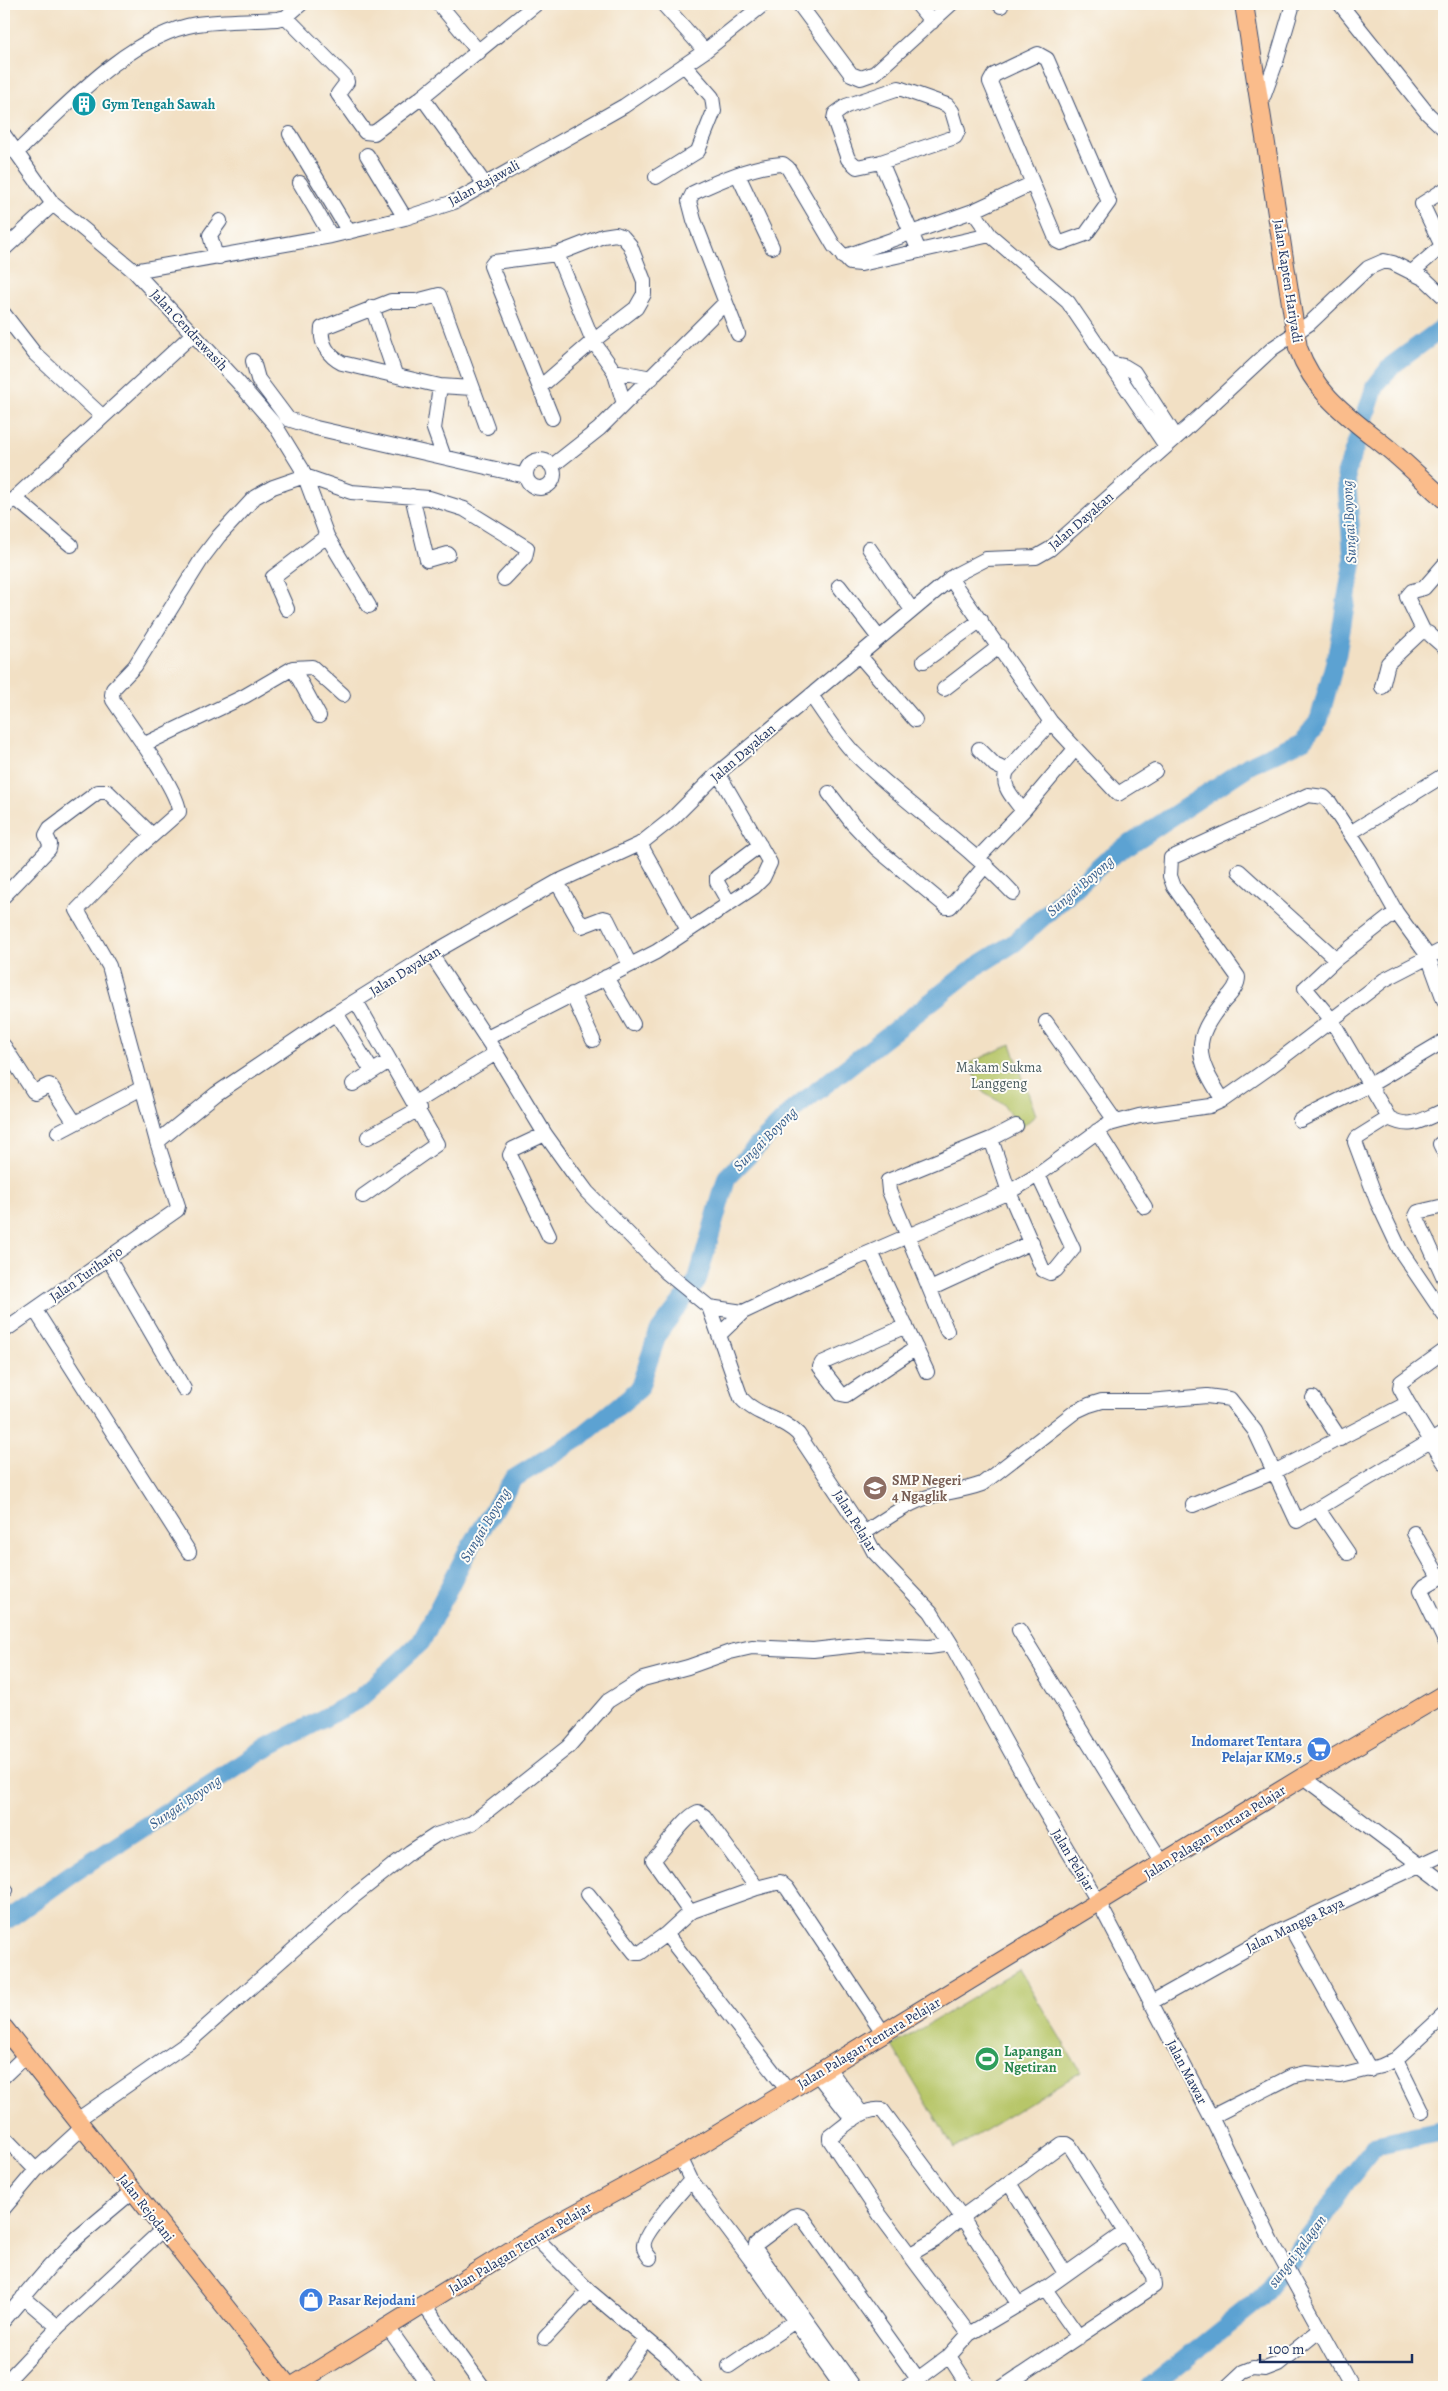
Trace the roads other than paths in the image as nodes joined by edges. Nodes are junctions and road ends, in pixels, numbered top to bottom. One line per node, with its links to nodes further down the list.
1 (301, 4): 12 (street)
2 (439, 4): 15 (street)
3 (536, 4): 15 (street)
4 (663, 4): 14 (street)
5 (764, 4): 14 (street, Jalan Rajawali)
6 (799, 4): 13 (street)
7 (917, 4): 13 (street)
8 (951, 4): 13 (street)
9 (1244, 4): 18 (main road, Jalan Kapten Hariyadi)
10 (1292, 4): 18 (street)
11 (1340, 4): 19 (street)
12 (286, 17): 17 (street); 22 (street)
13 (932, 22)
14 (705, 51): 16 (street, Jalan Rajawali)
15 (479, 52): 17 (street)
16 (684, 66): 26 (street); 28 (street, Jalan Rajawali)
17 (422, 97): 28 (street)
18 (1258, 98): 51 (main road, Jalan Kapten Hariyadi)
19 (1444, 129)
20 (290, 134): 35 (street)
21 (4, 135): 22 (street, Jalan Cendrawasih)
22 (16, 154): 31 (street, Jalan Cendrawasih)
23 (366, 155): 33 (street)
24 (881, 162): 24 (street); 36 (street)
25 (738, 175): 39 (street); 44 (street); 48 (street)
26 (656, 177)
27 (300, 183): 38 (street)
28 (484, 183): 33 (street, Jalan Rajawali)
29 (1031, 184): 29 (street); 32 (street)
30 (1444, 190): 46 (street)
31 (53, 204): 40 (street); 45 (street, Jalan Cendrawasih)
32 (973, 211): 36 (street); 37 (street)
33 (405, 218): 35 (street, Jalan Rajawali)
34 (220, 221): 43 (street)
35 (349, 232): 38 (street, Jalan Rajawali)
36 (913, 232): 41 (street); 44 (street)
37 (990, 235): 41 (street); 67 (street)
38 (331, 236): 43 (street, Jalan Rajawali)
39 (772, 247)
40 (4, 249)
41 (919, 251): 44 (street)
42 (557, 254): 54 (street); 54 (street); 60 (street)
43 (219, 257): 45 (street, Jalan Rajawali)
44 (842, 257)
45 (134, 271): 52 (street, Jalan Cendrawasih)
46 (1412, 272): 47 (street, Jalan Dayakan); 51 (street, Jalan Dayakan)
47 (1444, 297)
48 (725, 303): 53 (street); 58 (street)
49 (372, 307): 57 (street); 57 (street); 61 (street)
50 (4, 314): 63 (street)
51 (1296, 332): 67 (street, Jalan Dayakan); 75 (main road, Jalan Kapten Hariyadi)
52 (193, 334): 63 (street); 71 (street, Jalan Cendrawasih)
53 (738, 334)
54 (593, 340): 56 (street); 60 (street)
55 (252, 361): 68 (street)
56 (614, 372): 58 (street); 62 (street)
57 (395, 374): 59 (street)
58 (652, 378): 62 (street)
59 (440, 386): 61 (street); 66 (street)
60 (540, 387): 64 (street)
61 (472, 388): 65 (street)
62 (624, 404): 70 (street)
63 (102, 416): 74 (street)
64 (552, 418)
65 (487, 427)
66 (434, 429): 68 (street); 69 (street)
67 (1171, 442): 82 (street, Jalan Dayakan)
68 (415, 449): 69 (street)
69 (444, 457): 72 (street)
70 (552, 466): 72 (street); 72 (street)
71 (305, 476): 73 (street); 77 (street, Jalan Cendrawasih); 103 (street)
72 (526, 476)
73 (412, 496): 80 (street); 83 (street)
74 (15, 498): 76 (street); 78 (street)
75 (1444, 499)
76 (4, 508)
77 (327, 536): 85 (street, Jalan Cendrawasih); 86 (street)
78 (71, 545)
79 (869, 548): 87 (street)
80 (448, 554)
81 (1444, 565): 89 (street)
82 (950, 578): 87 (street, Jalan Dayakan); 88 (street)
83 (504, 579)
84 (839, 586): 90 (street)
85 (368, 606)
86 (287, 609)
87 (912, 610): 90 (street, Jalan Dayakan)
88 (981, 620): 91 (street); 94 (street)
89 (1423, 632): 92 (street); 96 (street)
90 (879, 638): 93 (street, Jalan Dayakan)
91 (1000, 646): 97 (street); 102 (street)
92 (1444, 647)
93 (859, 655): 99 (street, Jalan Dayakan); 101 (street)
94 (924, 661)
95 (293, 668): 98 (street); 100 (street); 103 (street)
96 (1382, 687)
97 (944, 689)
98 (343, 695)
99 (811, 695): 108 (street, Jalan Dayakan); 116 (street)
100 (319, 716)
101 (915, 720)
102 (1051, 722): 105 (street); 106 (street)
103 (143, 745): 113 (street)
104 (979, 749): 106 (street)
105 (1075, 750): 107 (street); 111 (street)
106 (1007, 771): 111 (street)
107 (1155, 771)
108 (718, 773): 114 (street, Jalan Dayakan); 115 (street)
109 (1444, 774): 112 (street)
110 (829, 793): 116 (street)
111 (1023, 811): 116 (street)
112 (1350, 833): 122 (street); 147 (street)
113 (152, 836): 120 (street); 146 (street)
114 (640, 844): 118 (street, Jalan Dayakan); 123 (street)
115 (760, 845): 121 (street); 121 (street)
116 (982, 861): 119 (street)
117 (1239, 871): 127 (street)
118 (557, 882): 125 (street, Jalan Dayakan); 128 (street)
119 (1013, 893)
120 (4, 896)
121 (729, 903): 123 (street)
122 (1396, 912): 126 (street); 127 (street)
123 (688, 930): 128 (street)
124 (1444, 949): 126 (street)
125 (431, 954): 132 (street, Jalan Dayakan); 137 (street)
126 (1428, 956): 131 (street); 134 (street)
127 (1336, 959): 134 (street)
128 (630, 965): 129 (street)
129 (606, 977): 130 (street); 136 (street)
130 (572, 994): 137 (street); 138 (street)
131 (1444, 1000)
132 (356, 1001): 133 (street, Jalan Dayakan); 142 (street)
133 (336, 1013): 143 (street); 160 (street, Jalan Dayakan)
134 (1331, 1019): 145 (street); 147 (street)
135 (1046, 1022): 152 (street)
136 (633, 1024)
137 (487, 1038): 141 (street)
138 (593, 1040)
139 (1444, 1043): 145 (street)
140 (4, 1046): 153 (street)
141 (496, 1053): 148 (street); 157 (street)
142 (389, 1061): 143 (street); 148 (street)
143 (372, 1071): 144 (street)
144 (353, 1084)
145 (1370, 1085): 150 (street); 151 (street)
146 (142, 1088): 153 (street); 160 (street)
147 (1223, 1100): 152 (street)
148 (417, 1106): 158 (street); 163 (street)
149 (1443, 1112): 150 (street)
150 (1389, 1118): 176 (street)
151 (1300, 1120)
152 (1116, 1122): 155 (street)
153 (75, 1123): 156 (street)
154 (1016, 1126): 159 (street)
155 (1097, 1131): 161 (street); 165 (street)
156 (58, 1132)
157 (545, 1134): 166 (street); 173 (street)
158 (368, 1137)
159 (991, 1139): 162 (street); 167 (street)
160 (157, 1142): 170 (street, Jalan Turiharjo)
161 (1038, 1175): 162 (street); 168 (street)
162 (1009, 1192): 167 (street); 168 (street)
163 (364, 1196)
164 (1444, 1206): 171 (street)
165 (1145, 1207)
166 (549, 1236)
167 (908, 1236): 169 (street); 172 (street)
168 (1032, 1242): 172 (street)
169 (872, 1252): 175 (street); 177 (street)
170 (108, 1258): 174 (street, Jalan Turiharjo); 184 (street)
171 (1444, 1278)
172 (930, 1289): 179 (street)
173 (705, 1304): 175 (street); 180 (street, Jalan Pelajar)
174 (35, 1310): 178 (street, Jalan Turiharjo); 196 (street)
175 (743, 1312): 180 (street)
176 (1444, 1315)
177 (906, 1326): 181 (street); 181 (street)
178 (4, 1331)
179 (947, 1331)
180 (719, 1335): 194 (street, Jalan Pelajar)
181 (916, 1348): 183 (street)
182 (1444, 1351): 186 (street)
183 (927, 1372)
184 (184, 1389)
185 (1313, 1398): 188 (street)
186 (1408, 1403): 188 (street); 189 (street)
187 (1444, 1433): 189 (street)
188 (1340, 1439): 191 (street)
189 (1430, 1440): 190 (street); 193 (street)
190 (1444, 1462)
191 (1274, 1472): 192 (street); 193 (street); 194 (street)
192 (1193, 1504)
193 (1318, 1509): 197 (street)
194 (864, 1533): 201 (street, Jalan Pelajar)
195 (1414, 1533): 198 (street)
196 (189, 1552)
197 (1348, 1553)
198 (1442, 1576): 200 (street)
199 (1019, 1630): 205 (street)
200 (1444, 1639)
201 (951, 1644): 210 (street, Jalan Pelajar); 227 (street)
202 (1444, 1694): 203 (main road, Jalan Palagan Tentara Pelajar)
203 (1303, 1777): 205 (main road, Jalan Palagan Tentara Pelajar); 206 (street)
204 (1444, 1854): 206 (street, Jalan Mangga Raya)
205 (1163, 1864): 210 (main road, Jalan Palagan Tentara Pelajar)
206 (1423, 1865): 207 (street); 212 (street, Jalan Mangga Raya)
207 (1444, 1883)
208 (756, 1888): 211 (street); 211 (street); 217 (street)
209 (588, 1894): 213 (street)
210 (1099, 1903): 214 (street, Jalan Mawar); 217 (main road, Jalan Palagan Tentara Pelajar)
211 (690, 1912): 213 (street)
212 (1290, 1926): 214 (street, Jalan Mangga Raya); 220 (street)
213 (666, 1934): 223 (street)
214 (1150, 2004): 226 (street, Jalan Mawar)
215 (1444, 2015): 219 (street)
216 (4, 2028): 218 (main road, Jalan Rejodani)
217 (884, 2034): 221 (main road, Jalan Palagan Tentara Pelajar)
218 (25, 2056): 222 (street); 227 (main road, Jalan Rejodani)
219 (1396, 2059): 220 (street); 224 (street)
220 (1370, 2070): 226 (street)
221 (822, 2071): 223 (main road, Jalan Palagan Tentara Pelajar); 225 (street)
222 (4, 2076)
223 (788, 2092): 229 (main road, Jalan Palagan Tentara Pelajar)
224 (1422, 2112)
225 (858, 2117): 235 (street); 239 (street)
226 (1211, 2117): 252 (street, Jalan Mawar)
227 (80, 2124): 230 (street); 233 (main road, Jalan Rejodani)
228 (4, 2137): 230 (street)
229 (680, 2157): 231 (street); 238 (main road, Jalan Palagan Tentara Pelajar)
230 (36, 2170): 234 (street)
231 (691, 2180): 240 (street); 245 (street)
232 (1009, 2183): 235 (street); 237 (street); 241 (street)
233 (133, 2191): 236 (main road, Jalan Rejodani); 244 (street)
234 (4, 2208)
235 (962, 2217): 239 (street); 246 (street)
236 (164, 2229): 251 (street); 261 (main road, Jalan Rejodani)
237 (1125, 2232): 241 (street); 254 (street)
238 (534, 2236): 243 (street); 247 (main road, Jalan Palagan Tentara Pelajar)
239 (909, 2255): 253 (street)
240 (650, 2258)
241 (1065, 2273): 242 (street)
242 (1046, 2289): 246 (street); 254 (street)
243 (589, 2290): 255 (street); 256 (street)
244 (23, 2297): 248 (street); 251 (street)
245 (787, 2302): 249 (street); 259 (street); 267 (street)
246 (1019, 2304): 253 (street)
247 (424, 2305): 250 (main road, Jalan Palagan Tentara Pelajar); 263 (street)
248 (4, 2320)
249 (795, 2321): 258 (street); 266 (street)
250 (388, 2326): 261 (main road, Jalan Palagan Tentara Pelajar); 262 (street)
251 (58, 2327): 260 (street)
252 (1320, 2330): 270 (street); 271 (street, Jalan Mawar)
253 (969, 2334): 257 (street)
254 (1079, 2337): 269 (street)
255 (545, 2338)
256 (646, 2339): 264 (street); 265 (street)
257 (949, 2356): 259 (street); 268 (street)
258 (728, 2366)
259 (912, 2383)
260 (4, 2384)
261 (290, 2387)
262 (430, 2387)
263 (483, 2387)
264 (612, 2387)
265 (695, 2387)
266 (842, 2387)
267 (854, 2387)
268 (969, 2387)
269 (1003, 2387)
270 (1228, 2387)
271 (1352, 2387)

